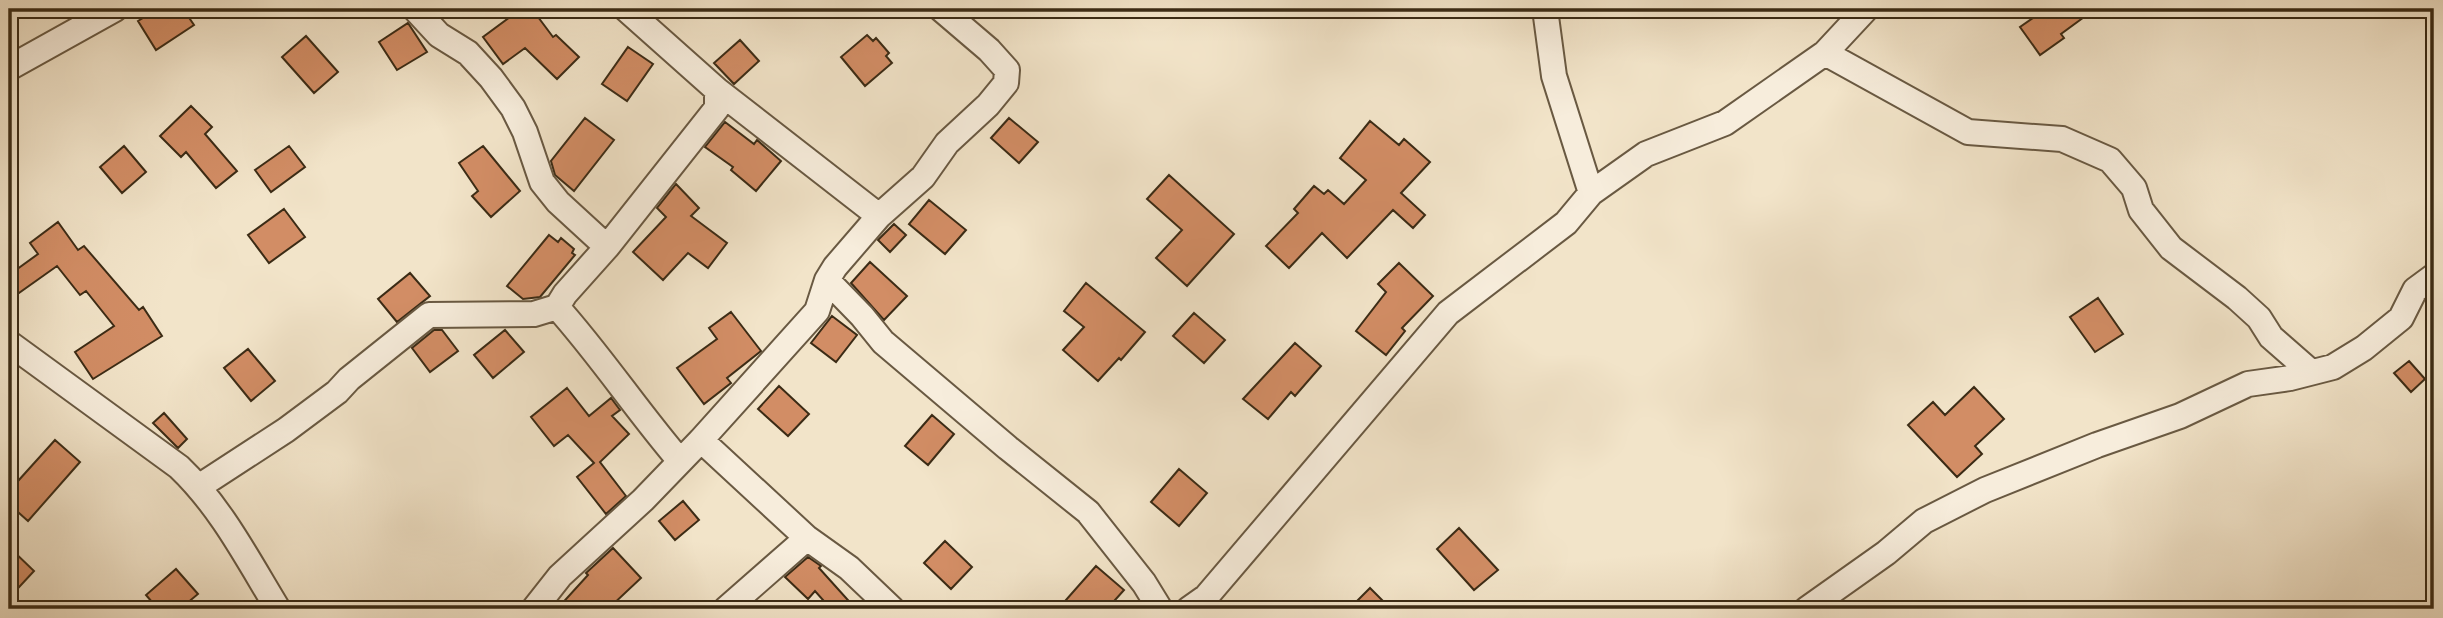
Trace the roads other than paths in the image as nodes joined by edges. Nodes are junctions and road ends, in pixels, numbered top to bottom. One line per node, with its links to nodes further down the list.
1 (115, 9): 8 (street)
2 (415, 9): 12 (street)
3 (626, 9): 9 (street)
4 (942, 9): 11 (street)
5 (1545, 9): 10 (street)
6 (1866, 9): 7 (street)
7 (1825, 53): 10 (street); 17 (street)
8 (13, 57)
9 (718, 90): 11 (street); 12 (street)
10 (1591, 193): 27 (street)
11 (879, 216): 14 (street)
12 (607, 247): 15 (street)
13 (2434, 276): 17 (street)
14 (828, 280): 18 (street); 26 (street)
15 (557, 307): 19 (street); 20 (street)
16 (9, 344): 20 (street)
17 (2311, 372): 28 (street)
18 (701, 440): 19 (street); 21 (street)
19 (680, 461): 23 (street)
20 (200, 486): 22 (street)
21 (807, 538): 24 (street); 25 (street)
22 (278, 609)
23 (534, 609)
24 (726, 609)
25 (892, 609)
26 (1160, 609)
27 (1189, 609)
28 (1807, 609)

